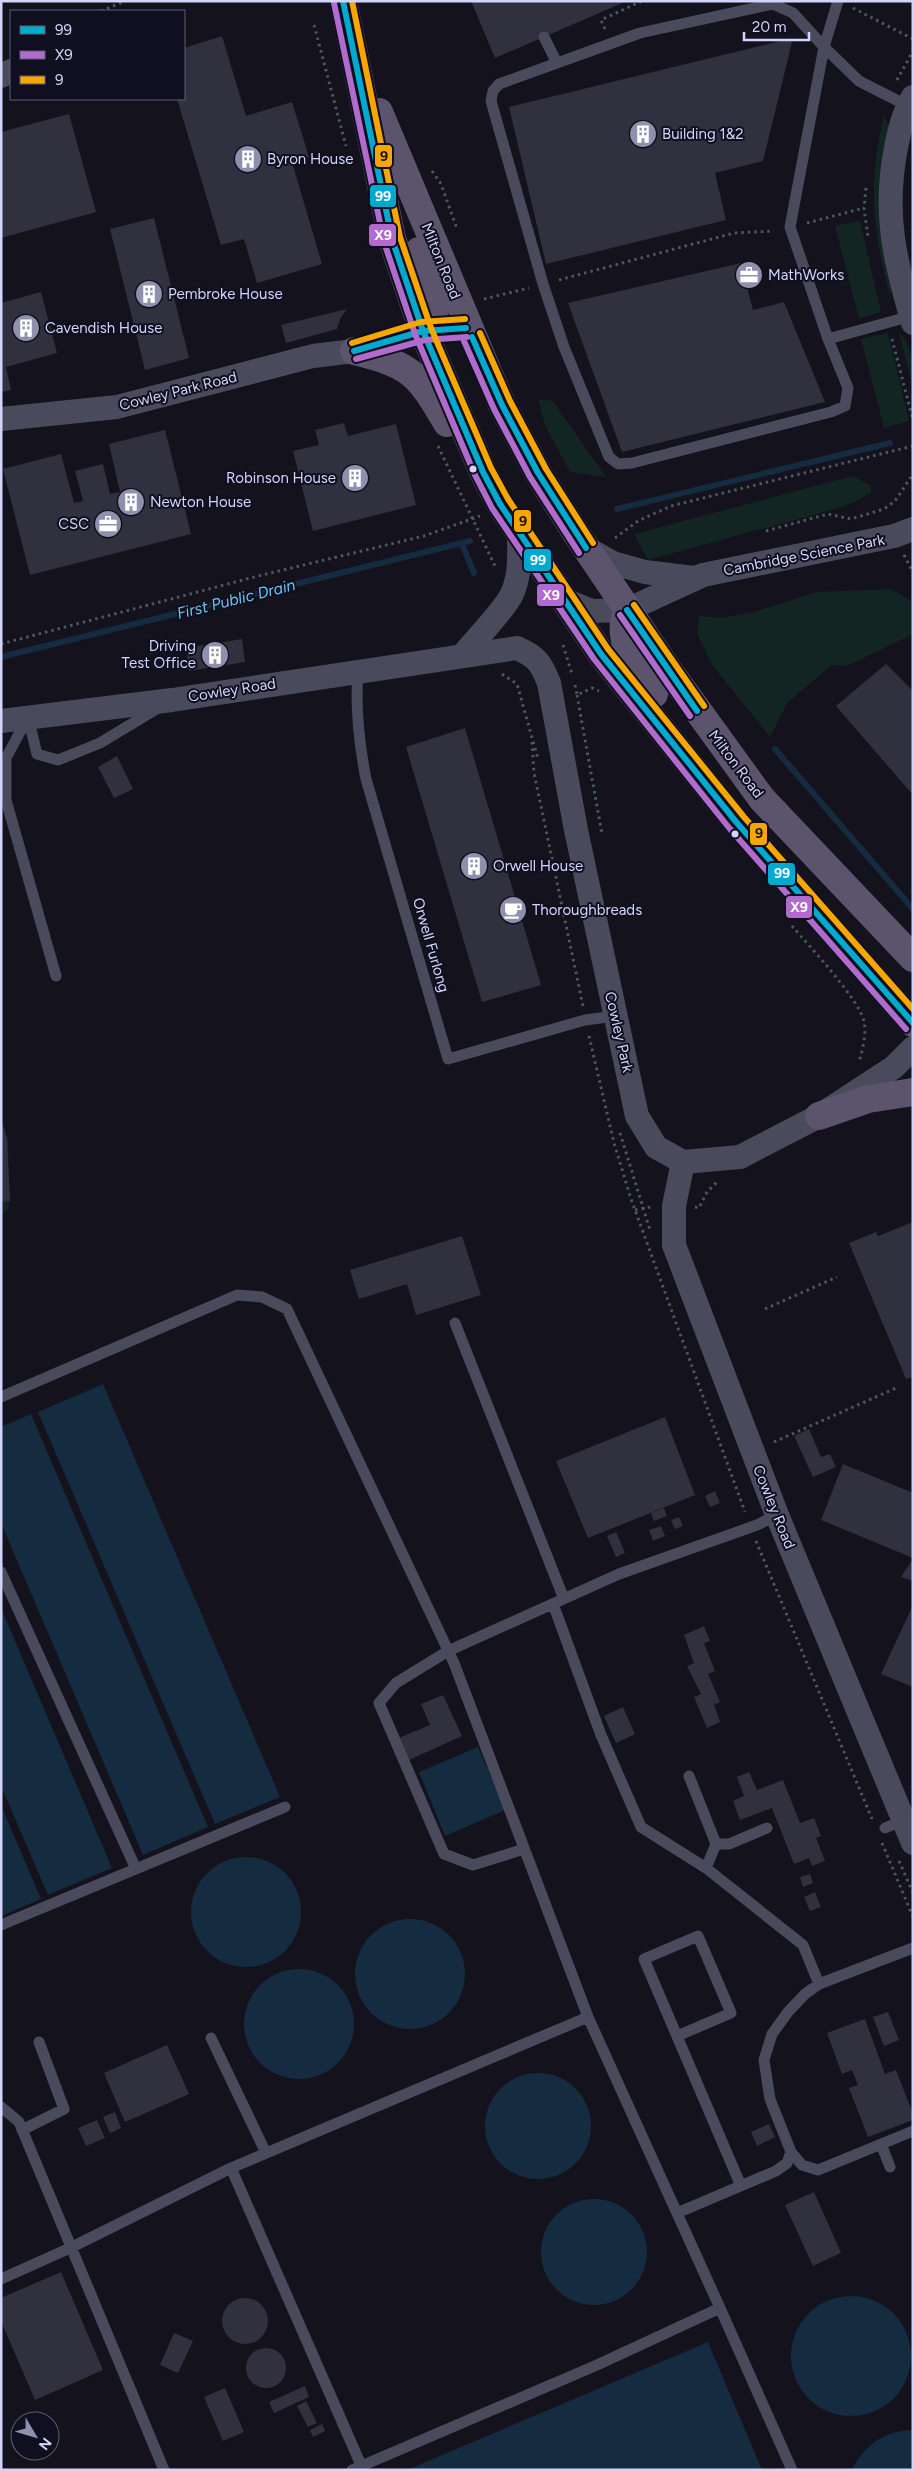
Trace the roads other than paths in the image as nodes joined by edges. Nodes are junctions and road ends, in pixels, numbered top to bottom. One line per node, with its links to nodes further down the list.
1 (343, 1): 5 (main road, Milton Road)
2 (838, 1): 4 (lane)
3 (544, 37): 6 (lane)
4 (824, 47): 6 (lane); 7 (lane); 13 (lane)
5 (357, 60): 8 (main road, Milton Road); 9 (main road, Milton Road)
6 (557, 63): 13 (lane)
7 (910, 102): 10 (street)
8 (404, 172): 11 (main road, Milton Road); 12 (main road)
9 (409, 289): 12 (main road, Milton Road); 14 (street)
10 (912, 320): 13 (lane)
11 (468, 328): 12 (street, Cowley Park Road); 20 (main road, Milton Road)
12 (423, 331): 14 (street, Cowley Park Road); 17 (main road, Milton Road)
13 (828, 339)
14 (387, 342): 15 (street, Cowley Park Road)
15 (354, 351): 16 (street, Cowley Park Road); 17 (main road)
16 (1, 419)
17 (483, 472): 19 (main road, Milton Road)
18 (913, 530): 21 (street, Cambridge Science Park)
19 (519, 532): 22 (main road, Milton Road); 25 (street)
20 (597, 543): 21 (street, Cambridge Science Park); 23 (main road, Milton Road)
21 (694, 578): 23 (street, Cambridge Science Park)
22 (566, 600): 23 (street, Cambridge Science Park); 30 (main road, Milton Road)
23 (627, 610): 30 (main road); 31 (main road, Milton Road)
24 (506, 648): 25 (street, Cowley Road); 33 (street, Cowley Park)
25 (463, 655): 26 (street, Cowley Road)
26 (358, 671): 27 (street, Cowley Road); 33 (lane, Orwell Furlong)
27 (172, 700): 28 (street, Cowley Road); 28 (lane)
28 (28, 717): 29 (street, Cowley Road); 32 (lane)
29 (1, 721)
30 (738, 823): 34 (main road, Milton Road)
31 (913, 958)
32 (56, 976)
33 (615, 1016): 38 (street, Cowley Park)
34 (913, 1023)
35 (913, 1048): 37 (street)
36 (913, 1092): 37 (main road)
37 (819, 1116): 38 (street)
38 (684, 1162): 41 (street, Cowley Road)
39 (455, 1323): 43 (lane)
40 (1, 1397): 45 (lane)
41 (777, 1515): 43 (lane); 48 (street, Cowley Road)
42 (1, 1572): 54 (lane)
43 (564, 1599): 44 (lane)
44 (553, 1604): 45 (lane); 53 (lane)
45 (448, 1651): 52 (lane); 52 (lane)
46 (689, 1776): 51 (lane)
47 (285, 1808): 54 (lane)
48 (900, 1822): 50 (street, Cowley Road)
49 (767, 1828): 51 (lane)
50 (913, 1843)
51 (716, 1844): 53 (lane)
52 (524, 1849): 58 (lane)
53 (706, 1868): 57 (lane)
54 (136, 1869): 55 (lane)
55 (1, 1925)
56 (913, 1948): 57 (lane)
57 (819, 1984): 66 (lane)
58 (588, 2017): 67 (lane); 71 (lane)
59 (677, 2036): 59 (lane); 70 (lane)
60 (211, 2038): 67 (lane)
61 (39, 2042): 63 (lane)
62 (1, 2107): 63 (lane)
63 (22, 2130): 72 (lane)
64 (913, 2131): 65 (lane)
65 (881, 2144): 66 (lane); 68 (lane)
66 (791, 2152): 70 (lane)
67 (266, 2153): 69 (lane)
68 (890, 2167)
69 (232, 2168): 72 (lane); 75 (lane)
70 (741, 2186): 71 (lane)
71 (677, 2213): 74 (lane)
72 (70, 2248): 73 (lane); 76 (lane)
73 (1, 2280)
74 (720, 2308): 75 (lane); 77 (lane)
75 (357, 2467)
76 (164, 2470)
77 (792, 2470)

